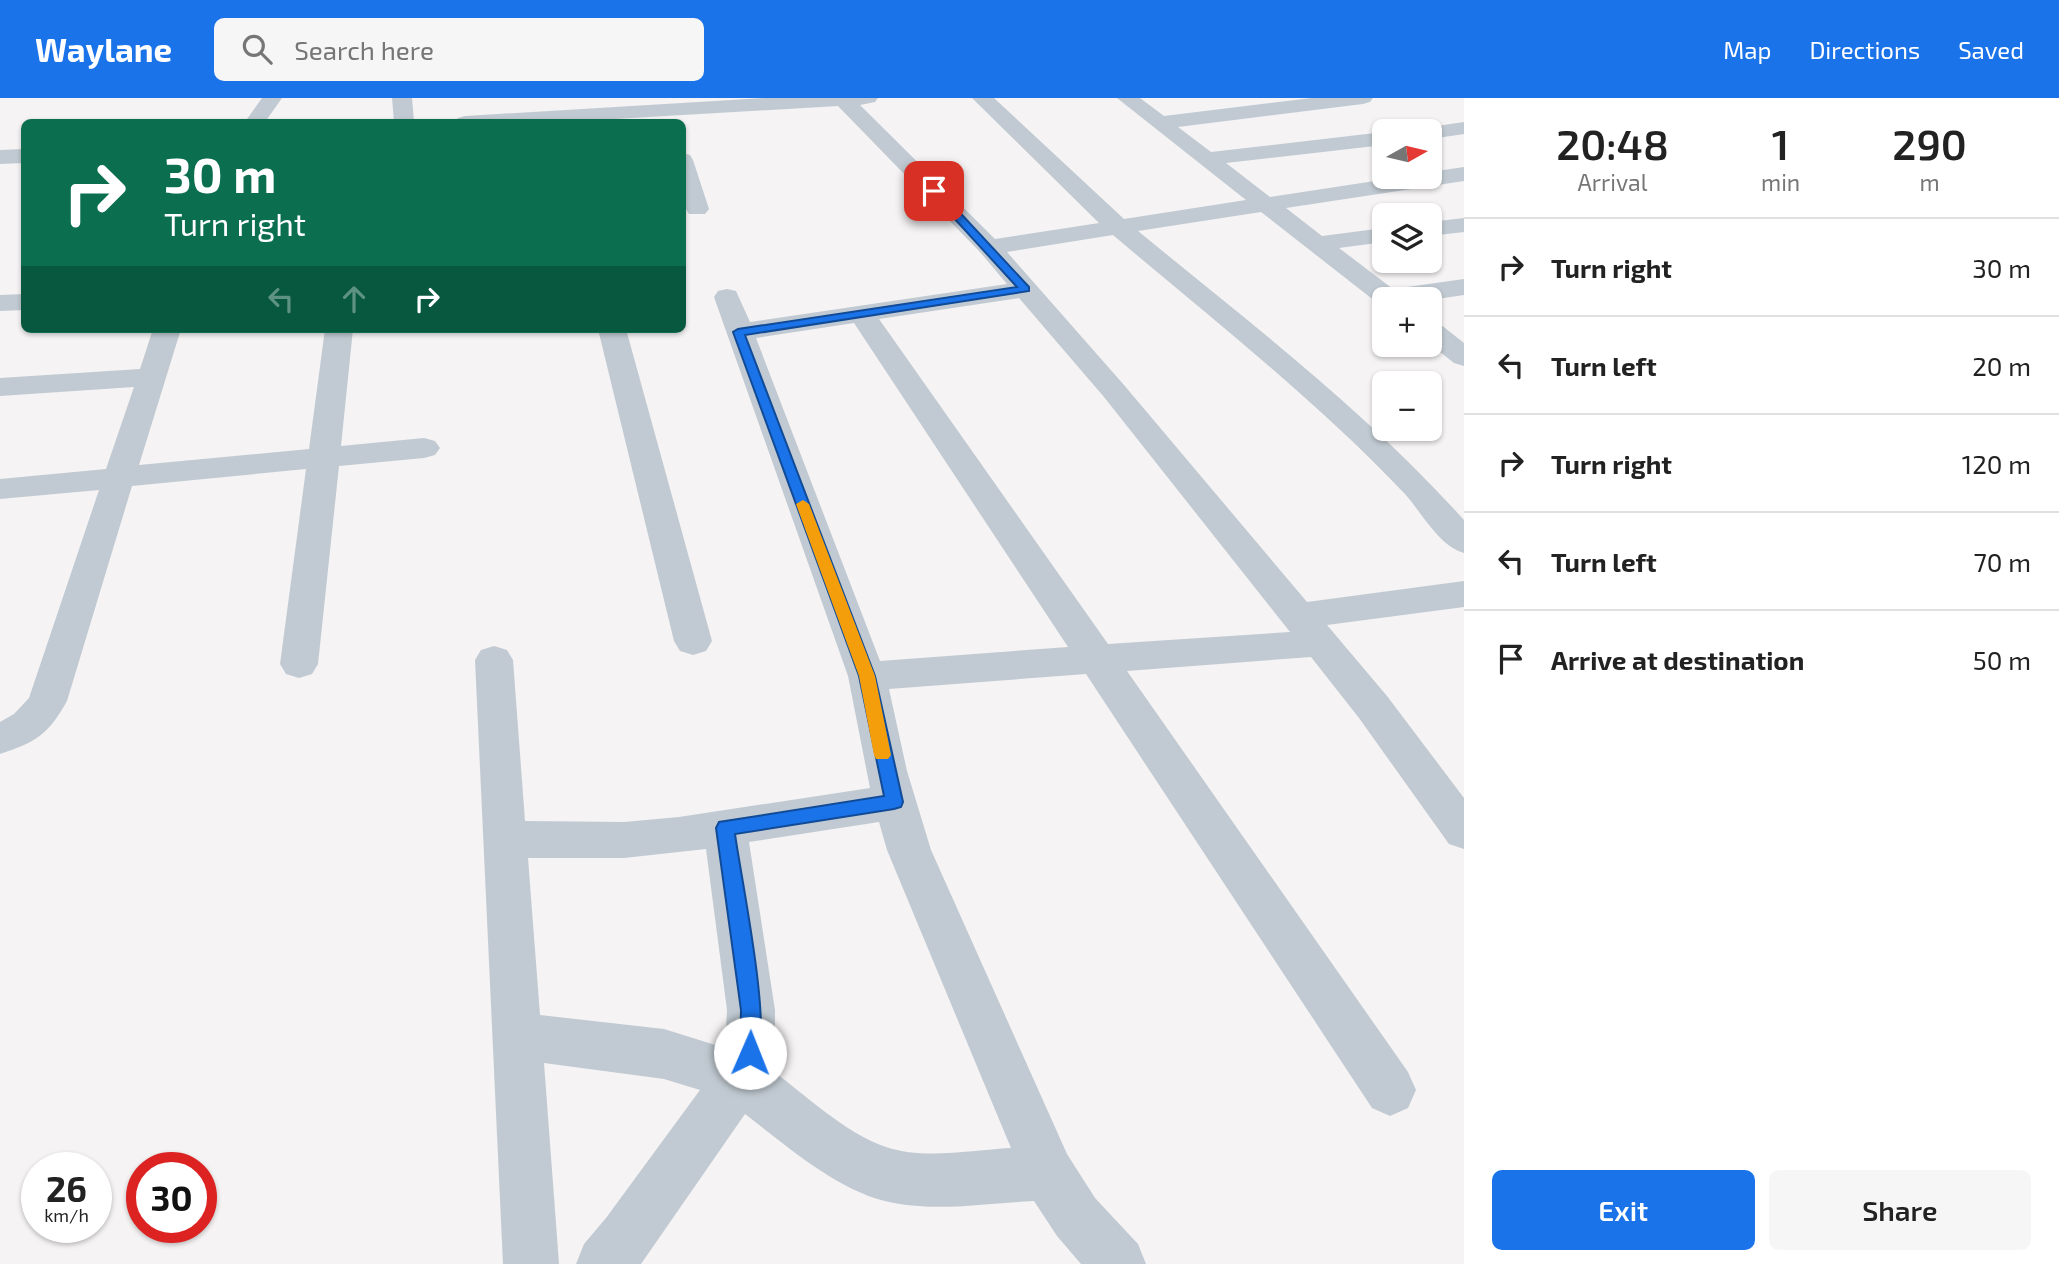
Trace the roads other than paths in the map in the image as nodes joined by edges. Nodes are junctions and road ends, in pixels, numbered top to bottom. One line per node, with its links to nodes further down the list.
1 (272, 98): 9 (street)
2 (402, 98): 10 (street)
3 (982, 98): 29 (street)
4 (1127, 98): 12 (street)
5 (1363, 98): 7 (street)
6 (857, 99): 8 (street); 33 (street)
7 (1313, 101): 12 (street); 15 (street)
8 (669, 116): 11 (street)
9 (257, 119)
10 (404, 119)
11 (583, 119)
12 (1159, 123): 19 (street)
13 (1464, 128): 14 (street)
14 (1442, 131)
15 (1372, 138)
16 (1372, 143): 19 (street)
17 (21, 156): 18 (street)
18 (0, 157)
19 (1207, 159): 26 (street)
20 (686, 173): 27 (street)
21 (1464, 174): 22 (street)
22 (1442, 177)
23 (1442, 185): 25 (street)
24 (1372, 187): 26 (street)
25 (1464, 199)
26 (1265, 204): 29 (street); 32 (street)
27 (697, 209)
28 (1464, 225): 30 (street)
29 (1118, 227): 33 (street); 52 (street)
30 (1442, 228)
31 (1372, 237): 32 (street)
32 (1317, 244): 34 (street)
33 (989, 247): 36 (street)
34 (1373, 287)
35 (1464, 287): 37 (street)
36 (1025, 289): 40 (street); 54 (street)
37 (1442, 291)
38 (21, 302): 39 (street)
39 (0, 303)
40 (862, 314): 56 (street); 59 (street)
41 (166, 333): 46 (street)
42 (338, 333): 49 (street)
43 (613, 333): 55 (street)
44 (1442, 340): 45 (street)
45 (1464, 357)
46 (152, 377): 47 (street); 50 (street)
47 (0, 387)
48 (424, 448): 49 (street)
49 (323, 457): 50 (street); 58 (street)
50 (121, 476): 51 (street); 60 (street)
51 (0, 489)
52 (1464, 542)
53 (1464, 594): 54 (street)
54 (1310, 629): 56 (street); 63 (street)
55 (694, 641)
56 (1096, 659): 59 (street); 67 (street)
57 (494, 660): 64 (street)
58 (299, 664)
59 (867, 676): 61 (street)
60 (0, 738)
61 (894, 802): 62 (street); 68 (street)
62 (725, 828): 64 (street); 66 (street)
63 (1464, 831)
64 (504, 839): 65 (street)
65 (517, 1036): 66 (street); 69 (street)
66 (740, 1079): 68 (street); 70 (street)
67 (1390, 1090)
68 (1048, 1173): 71 (street)
69 (531, 1264)
70 (604, 1264)
71 (1118, 1264)

